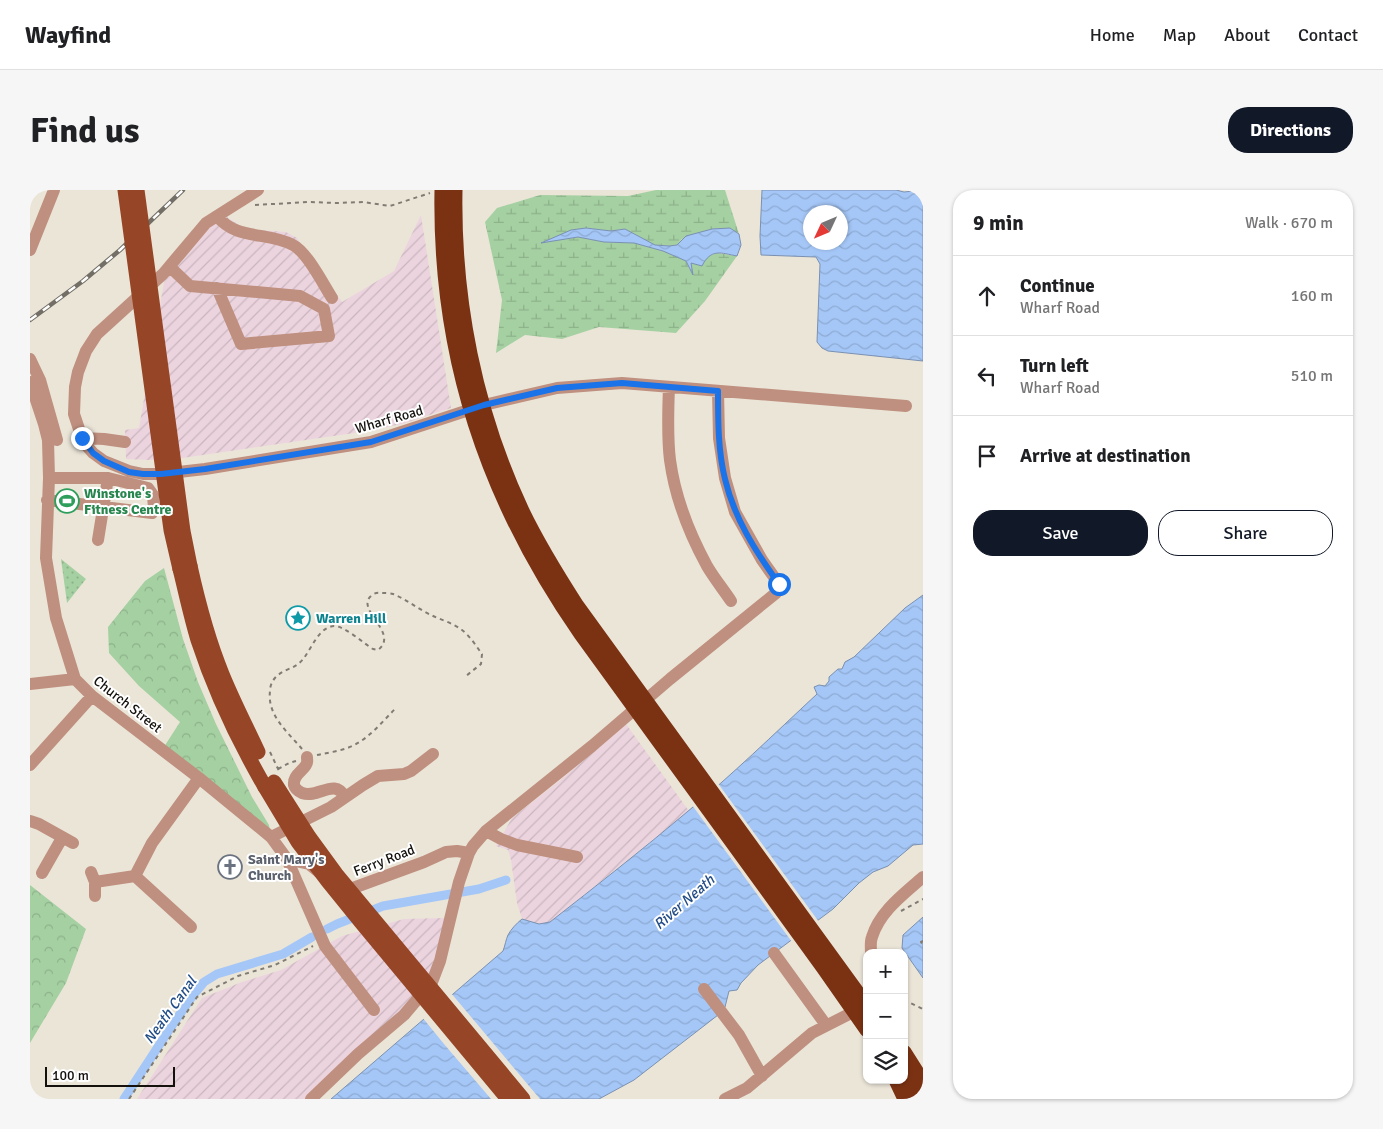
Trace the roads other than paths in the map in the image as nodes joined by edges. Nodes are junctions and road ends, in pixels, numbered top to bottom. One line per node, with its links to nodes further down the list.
1 (54, 190): 8 (street)
2 (126, 190): 25 (main road, bridge)
3 (137, 190): 25 (main road, bridge)
4 (258, 190): 7 (street)
5 (454, 190): 47 (highway, bridge)
6 (437, 191): 55 (highway, bridge)
7 (217, 216): 9 (street); 11 (street)
8 (30, 250)
9 (170, 267): 10 (street); 17 (street)
10 (218, 288): 10 (street)
11 (332, 298)
12 (30, 359): 18 (street)
13 (30, 382): 18 (street)
14 (669, 387): 15 (street, Wharf Road); 17 (street, Wharf Road); 26 (street)
15 (718, 391): 16 (street, Wharf Road); 37 (street)
16 (906, 406)
17 (81, 436): 18 (street); 19 (street)
18 (53, 440): 20 (street, Church Street)
19 (125, 442)
20 (49, 478): 21 (street); 22 (street, Church Street)
21 (108, 478): 23 (street); 23 (street)
22 (47, 500): 23 (street); 27 (street, Church Street)
23 (103, 507): 24 (street)
24 (98, 540)
25 (185, 568): 34 (main road)
26 (731, 601)
27 (74, 679): 28 (street); 29 (street, Church Street)
28 (30, 684)
29 (92, 696): 32 (street); 33 (street, Church Street)
30 (433, 754): 35 (street)
31 (307, 758): 35 (street)
32 (30, 765)
33 (199, 778): 38 (street, Church Street); 43 (street)
34 (275, 779): 63 (main road, bridge); 64 (main road, bridge)
35 (345, 797): 38 (street)
36 (30, 821): 42 (street)
37 (486, 831): 39 (street); 40 (street)
38 (271, 837): 41 (street, Church Street)
39 (469, 853): 41 (street, Ferry Road); 62 (street)
40 (577, 857)
41 (287, 858): 54 (street, Church Street)
42 (42, 873)
43 (135, 876): 45 (street); 46 (street)
44 (923, 877): 48 (street)
45 (95, 896)
46 (189, 920)
47 (814, 933): 51 (highway, bridge); 52 (highway, bridge)
48 (871, 949)
49 (774, 954): 56 (street)
50 (704, 989): 58 (street)
51 (863, 995)
52 (863, 1000)
53 (863, 1008): 56 (street)
54 (374, 1010)
55 (863, 1024)
56 (826, 1025): 58 (street)
57 (908, 1058): 60 (highway)
58 (762, 1076): 65 (street)
59 (908, 1077): 67 (highway)
60 (923, 1082)
61 (898, 1084): 66 (highway)
62 (311, 1099)
63 (508, 1099)
64 (523, 1099)
65 (725, 1099)
66 (904, 1099)
67 (919, 1099)

